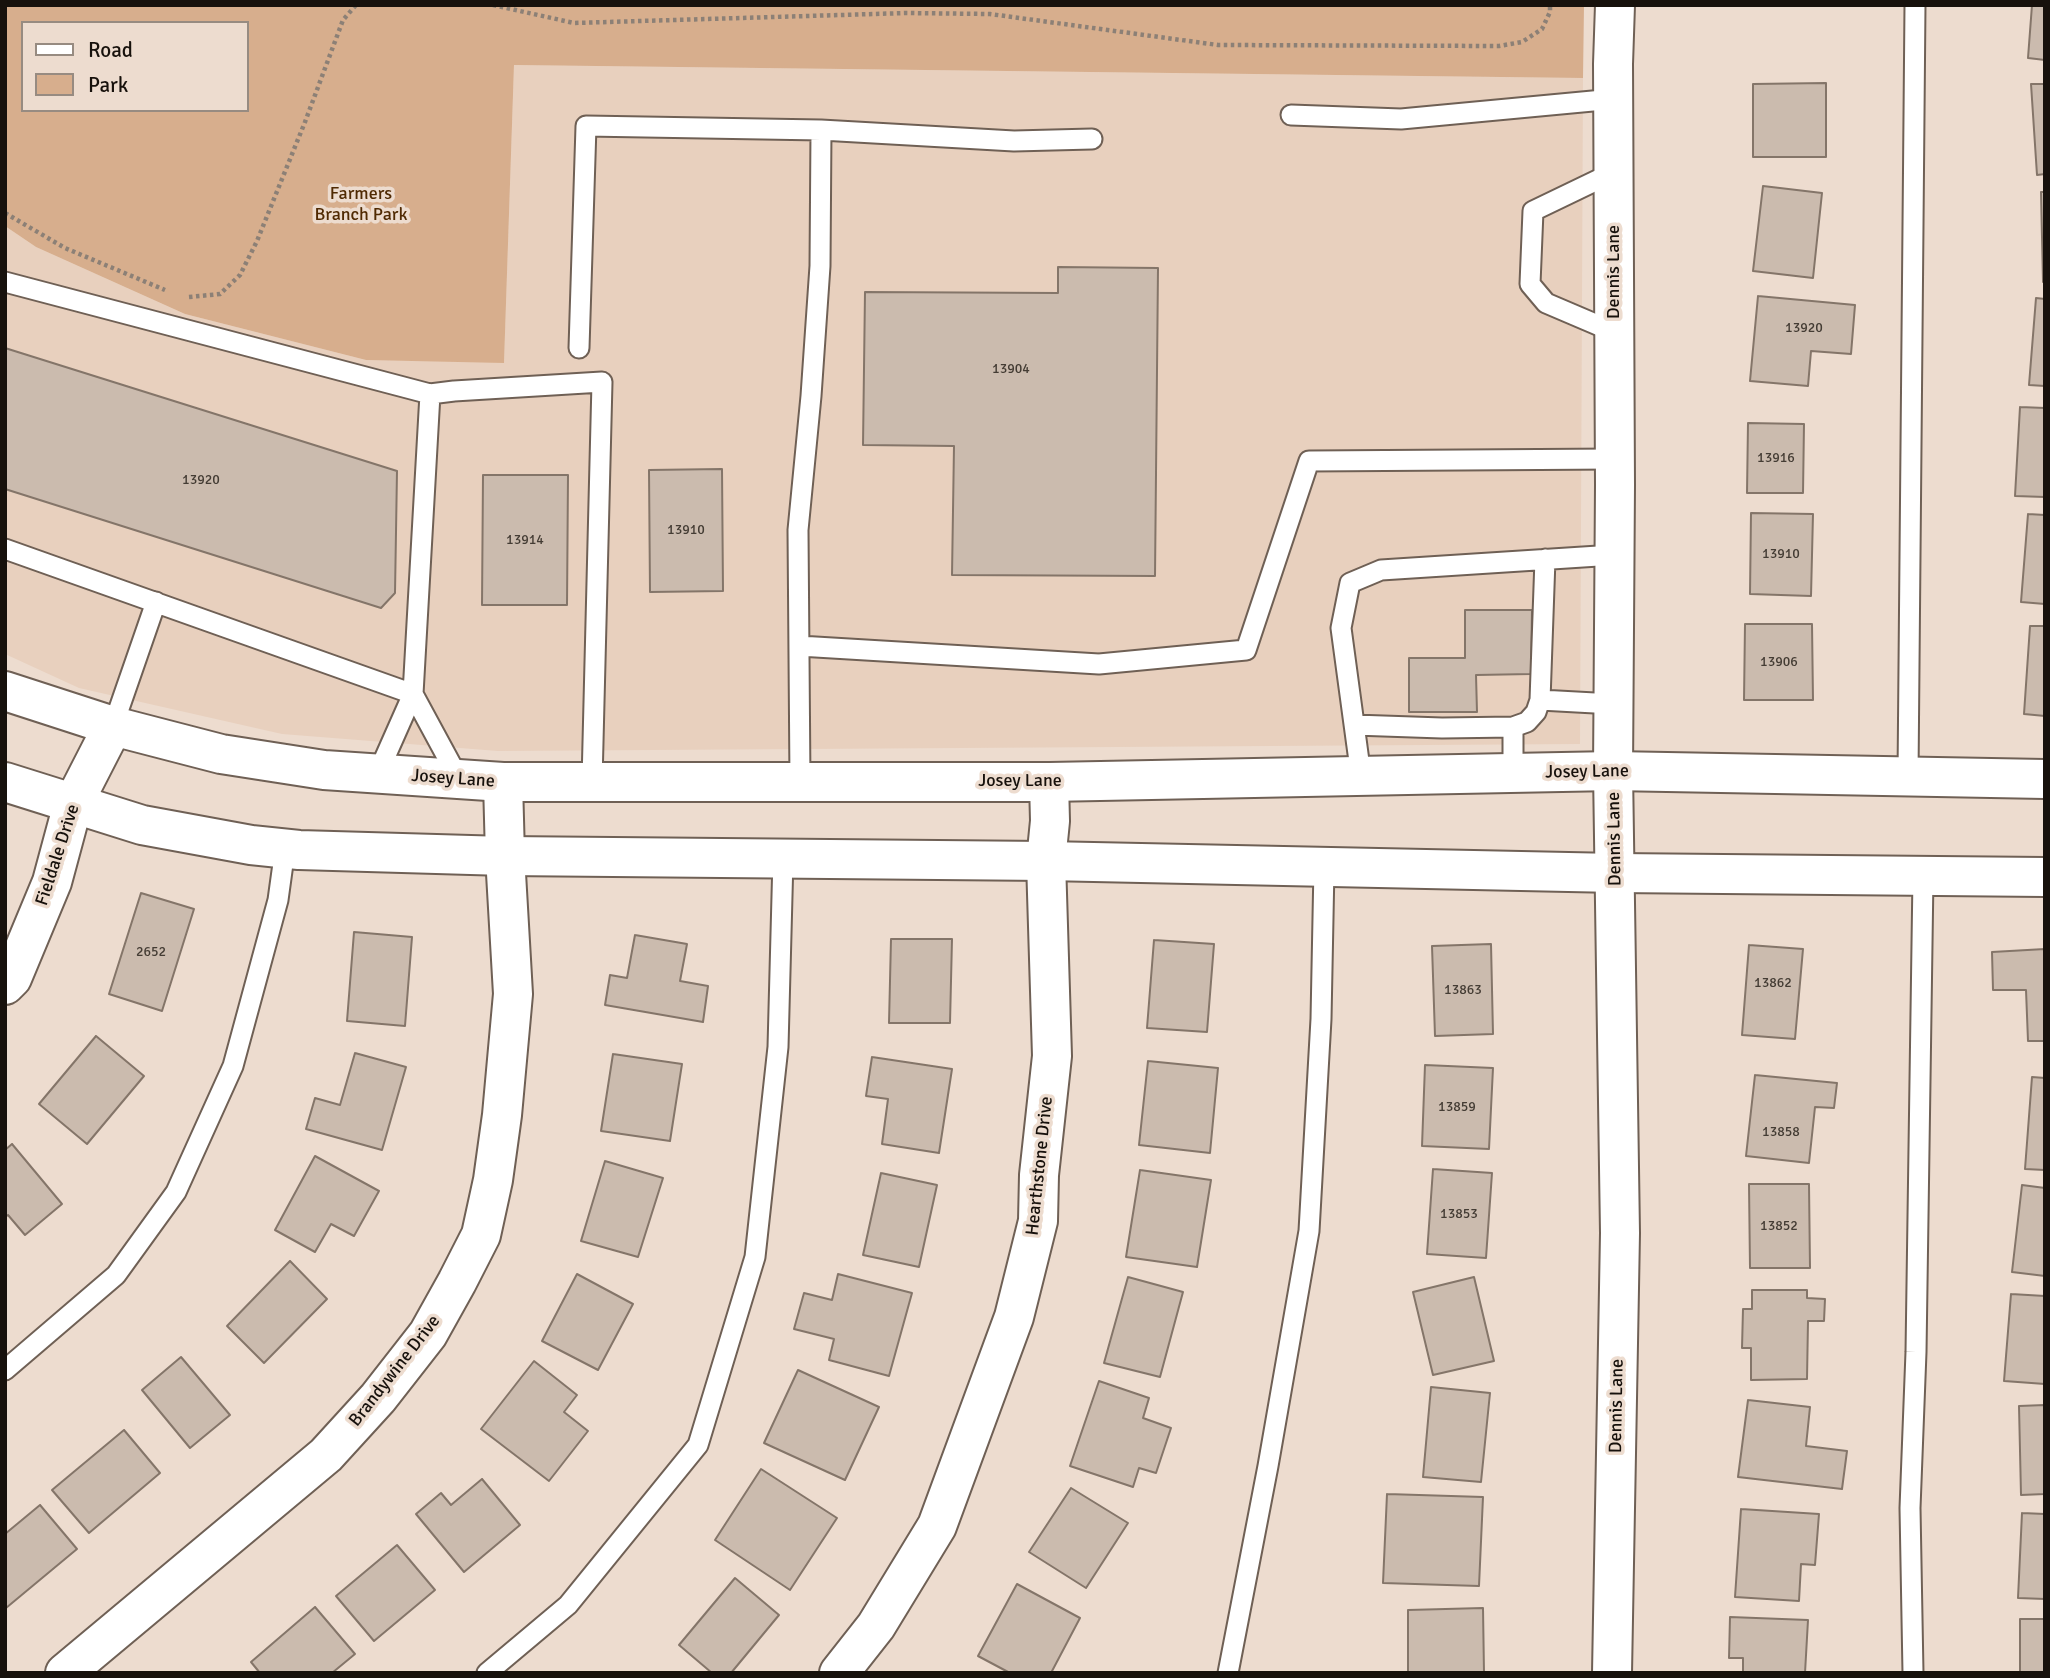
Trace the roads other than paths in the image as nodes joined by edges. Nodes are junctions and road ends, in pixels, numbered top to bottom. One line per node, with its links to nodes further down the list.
1 (1615, 5): 3 (main road, Dennis Lane)
2 (1915, 5): 29 (lane)
3 (1614, 99): 4 (lane); 7 (main road, Dennis Lane)
4 (1292, 115)
5 (821, 130): 6 (lane); 10 (lane); 17 (lane)
6 (1092, 139)
7 (1614, 172): 9 (main road, Dennis Lane); 9 (lane)
8 (5, 282): 11 (lane)
9 (1615, 332): 12 (main road, Dennis Lane)
10 (579, 348)
11 (430, 394): 19 (lane); 34 (lane)
12 (1615, 459): 14 (main road, Dennis Lane); 17 (lane)
13 (5, 549): 16 (lane)
14 (1614, 555): 15 (lane); 21 (main road, Dennis Lane)
15 (1545, 559): 20 (lane); 23 (lane)
16 (156, 602): 19 (lane); 22 (lane)
17 (799, 646): 35 (lane)
18 (5, 691): 22 (main road, Josey Lane)
19 (413, 694): 27 (lane); 30 (lane)
20 (1540, 700): 21 (lane); 24 (lane)
21 (1613, 704): 25 (main road, Dennis Lane)
22 (113, 726): 27 (main road, Josey Lane); 37 (main road, Fieldale Drive)
23 (1354, 726): 24 (lane); 28 (lane)
24 (1513, 727): 26 (lane)
25 (1613, 771): 26 (main road, Josey Lane); 29 (main road, Josey Lane); 43 (main road, Dennis Lane)
26 (1513, 772): 28 (main road, Josey Lane)
27 (378, 773): 30 (main road, Josey Lane)
28 (1361, 776): 36 (main road, Josey Lane)
29 (1908, 776): 31 (main road, Josey Lane)
30 (459, 779): 33 (main road, Josey Lane)
31 (2045, 779)
32 (5, 782): 37 (main road)
33 (503, 782): 34 (main road, Josey Lane); 39 (main road, Brandywine Drive)
34 (592, 782): 35 (main road, Josey Lane)
35 (800, 782): 36 (main road, Josey Lane)
36 (1049, 782): 41 (main road, Hearthstone Drive)
37 (74, 804): 38 (main road); 46 (main road, Fieldale Drive)
38 (285, 849): 39 (main road); 47 (lane)
39 (505, 856): 40 (main road); 48 (main road, Brandywine Drive)
40 (783, 858): 41 (main road); 49 (lane)
41 (1046, 861): 42 (main road); 50 (main road, Hearthstone Drive)
42 (1324, 867): 43 (main road); 51 (lane)
43 (1616, 873): 44 (main road); 52 (main road, Dennis Lane)
44 (1923, 876): 45 (main road); 53 (lane)
45 (2045, 877)
46 (5, 985)
47 (5, 1370)
48 (65, 1673)
49 (487, 1673)
50 (839, 1673)
51 (1228, 1673)
52 (1612, 1673)
53 (1913, 1673)

